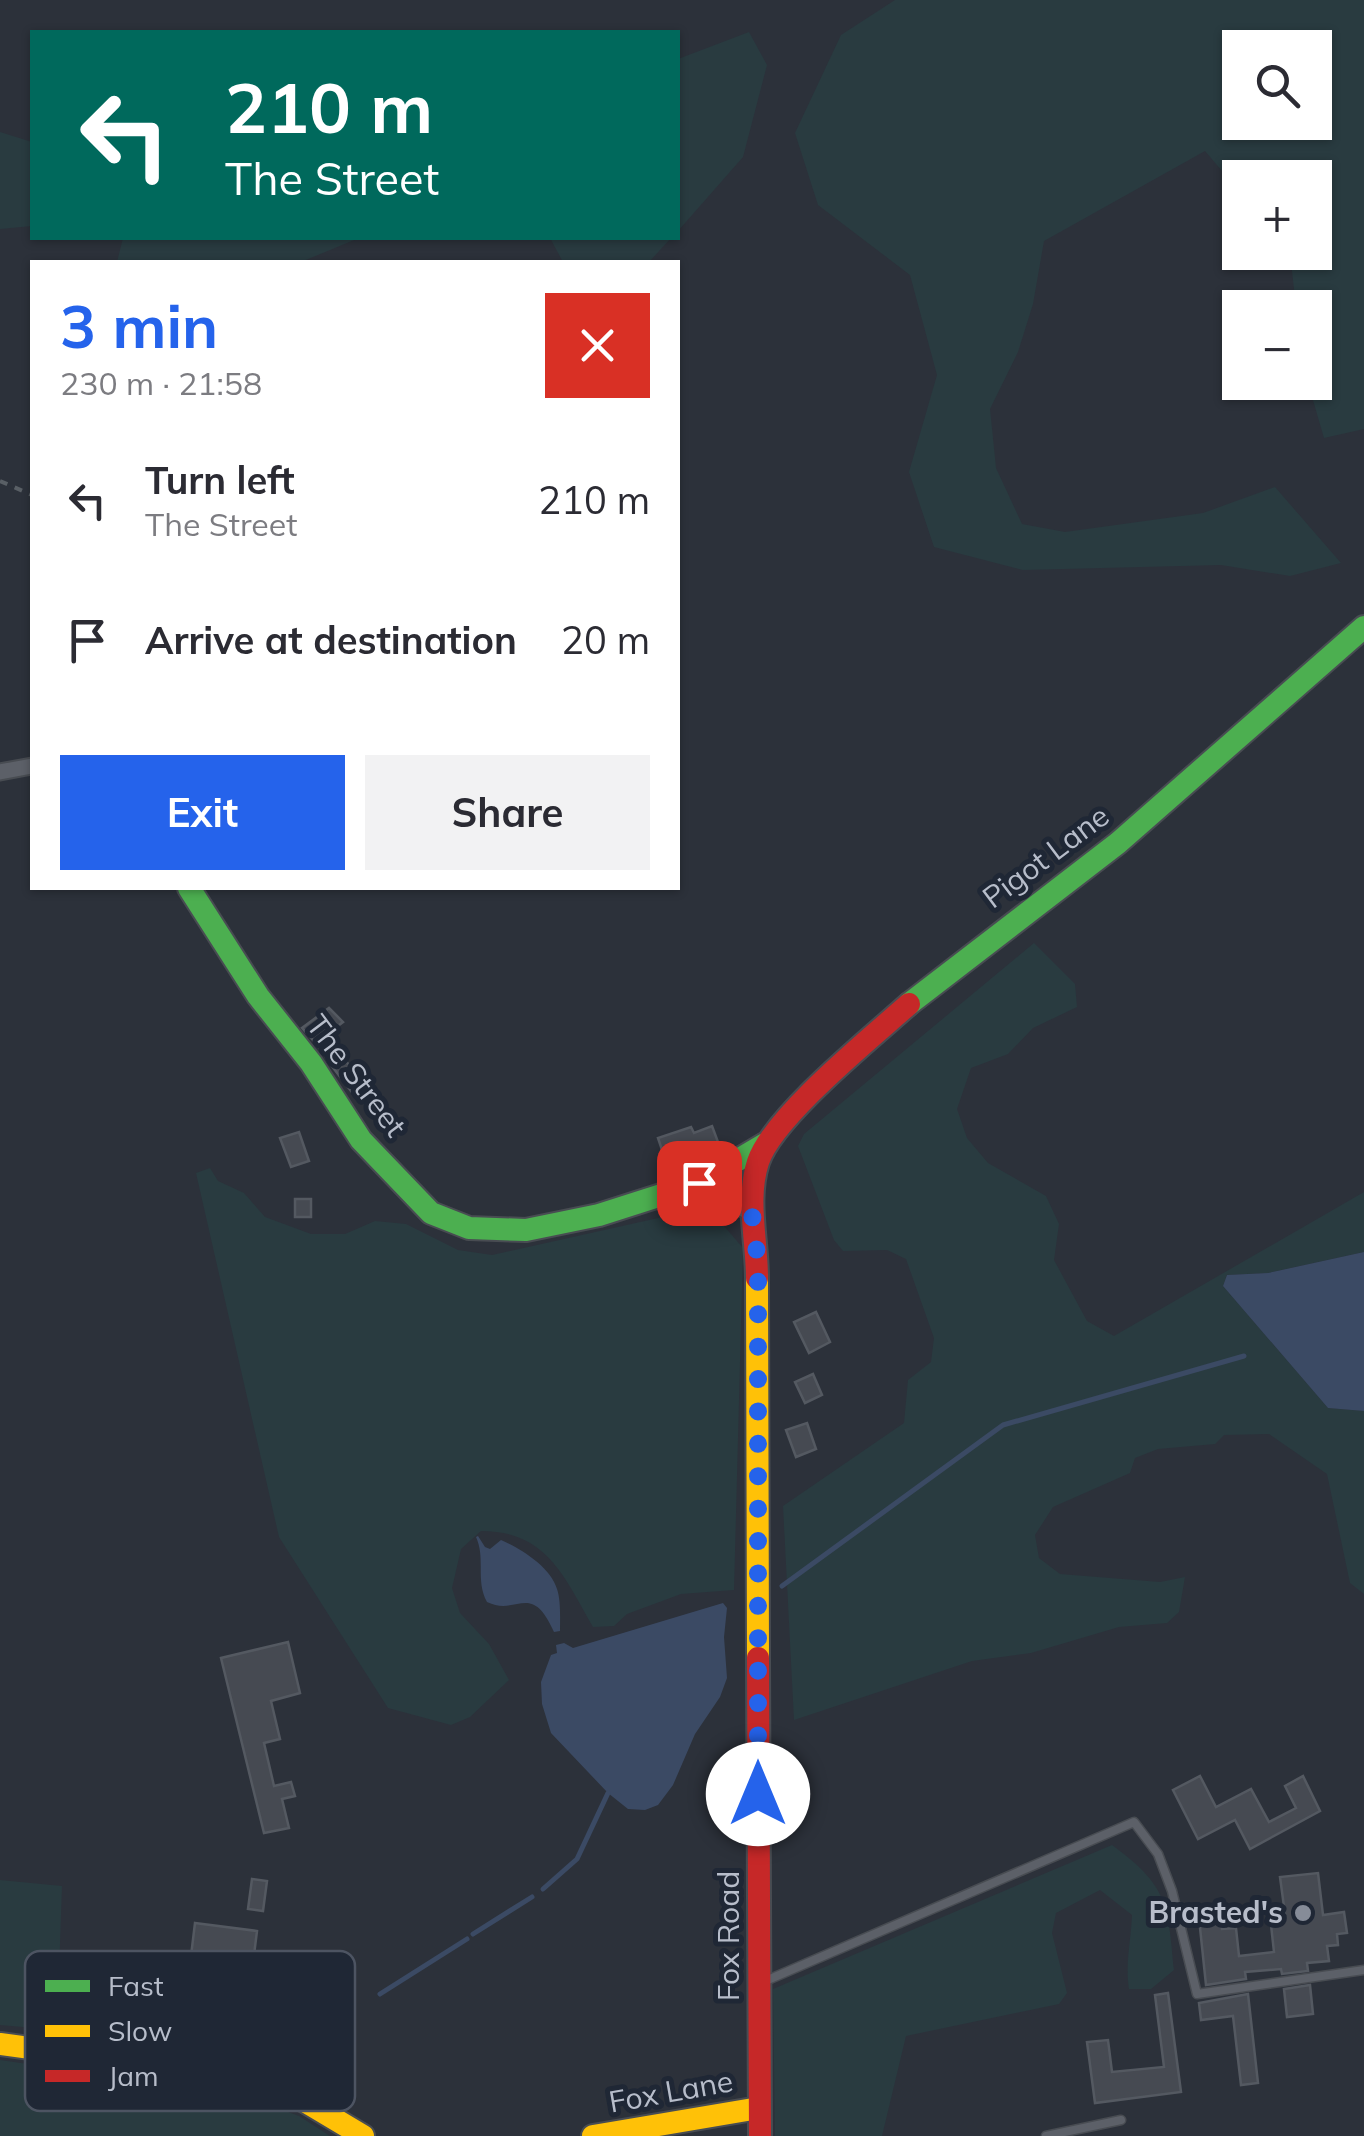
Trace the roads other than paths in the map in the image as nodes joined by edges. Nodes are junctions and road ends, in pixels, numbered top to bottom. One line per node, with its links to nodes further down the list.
1 (1364, 627): 5 (street, Pigot Lane)
2 (30, 766): 3 (street)
3 (0, 772)
4 (190, 890): 6 (street, The Street)
5 (770, 1140): 6 (street, The Street); 7 (street, Fox Road)
6 (699, 1183): 7 (street)
7 (752, 1214): 9 (street, Fox Road)
8 (1364, 1970): 9 (lane)
9 (759, 1984): 12 (street, Fox Road)
10 (0, 2044): 11 (street)
11 (25, 2047)
12 (760, 2108): 16 (street, Fox Lane); 17 (street, Fox Road)
13 (321, 2111): 15 (street)
14 (1121, 2120): 18 (lane)
15 (363, 2136)
16 (593, 2136)
17 (760, 2136)
18 (1046, 2136)

